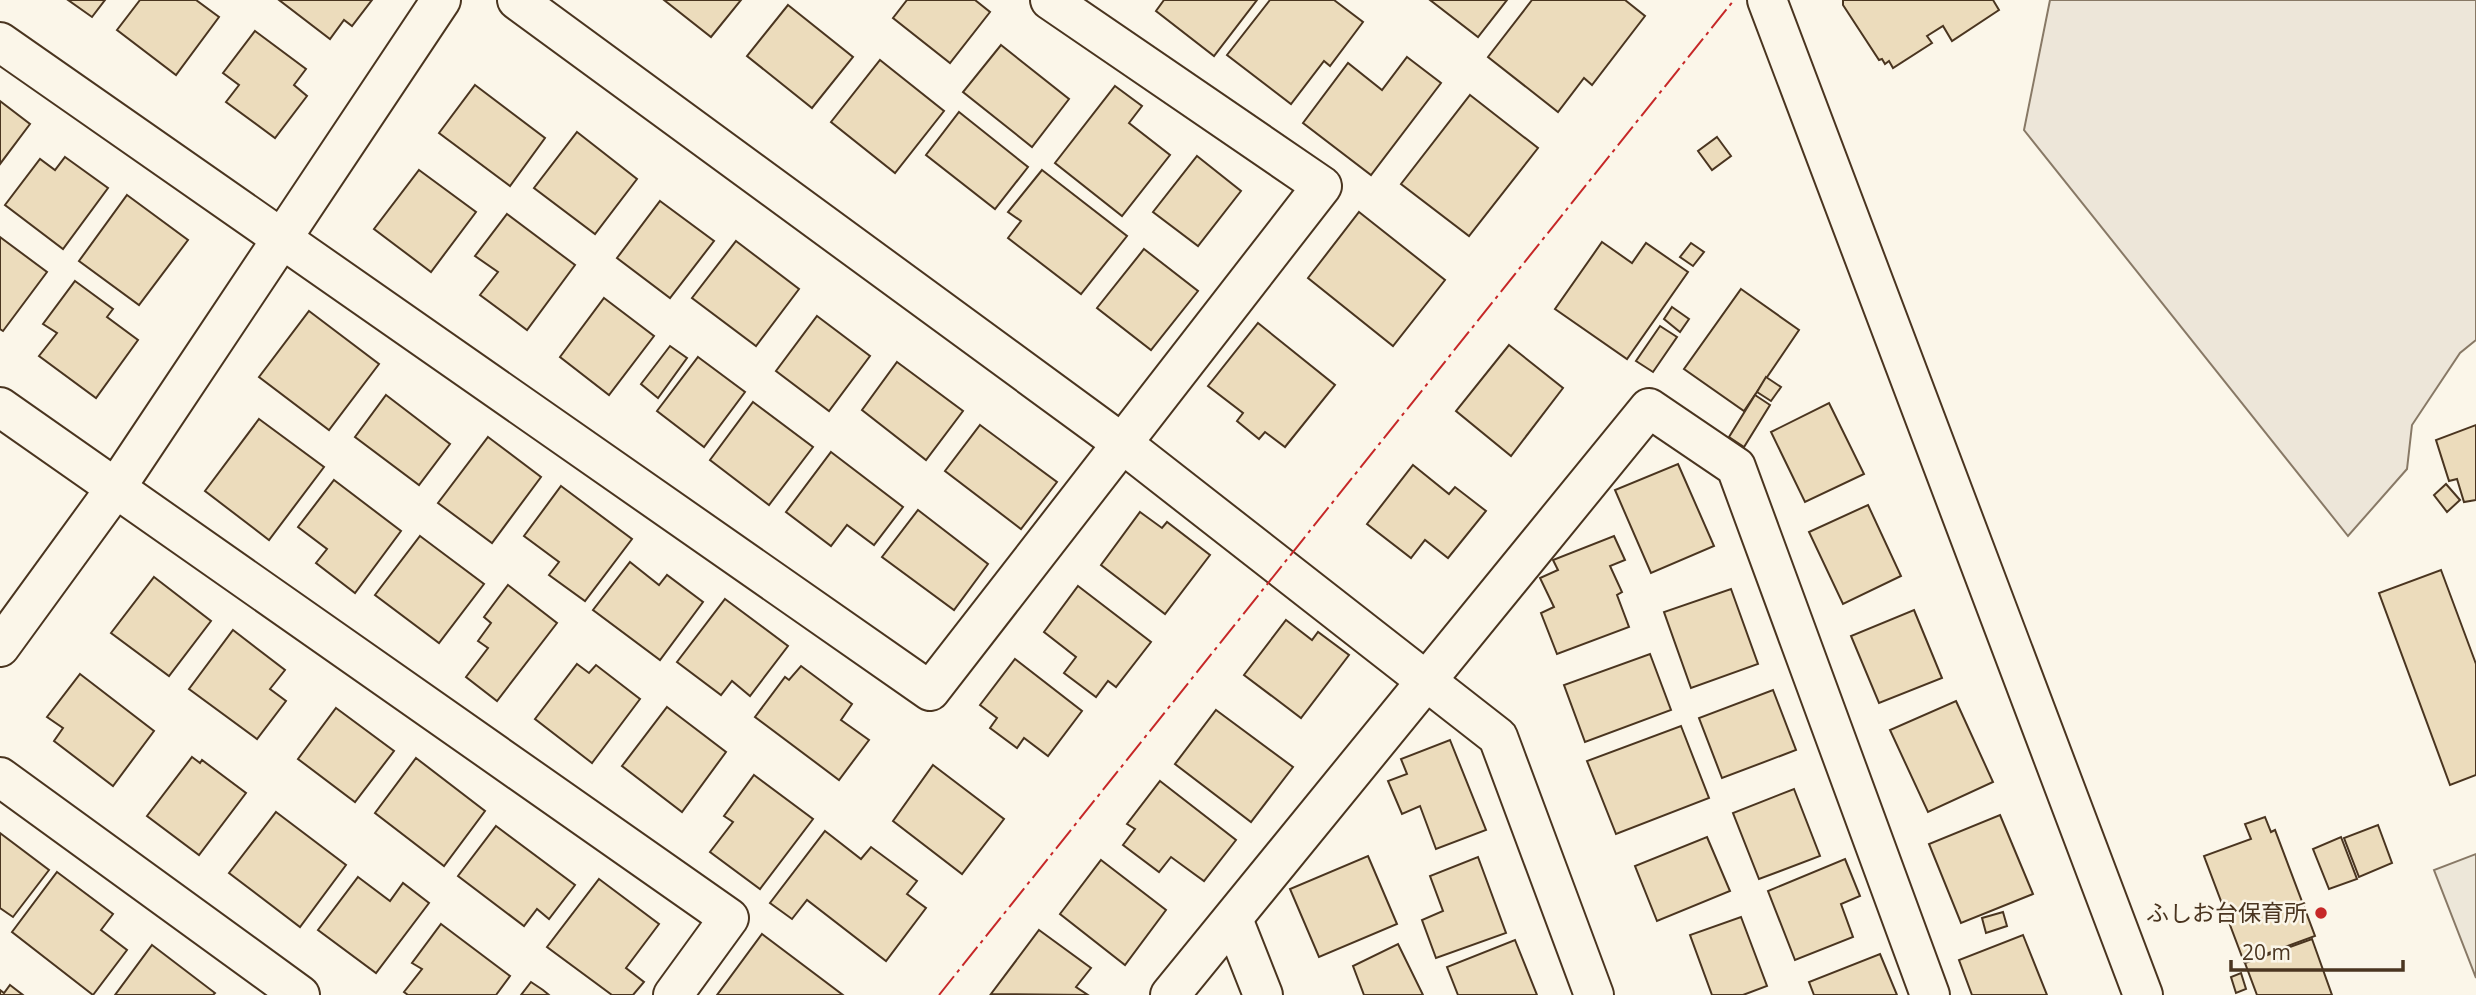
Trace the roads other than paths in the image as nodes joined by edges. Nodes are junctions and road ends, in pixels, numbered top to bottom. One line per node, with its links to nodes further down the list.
1 (441, 0): 6 (street)
2 (517, 0): 8 (street)
3 (1050, 0): 8 (street)
4 (1768, 0): 20 (street)
5 (0, 42): 6 (street)
6 (282, 239): 8 (street); 9 (street)
7 (0, 407): 9 (street)
8 (1123, 444): 11 (street)
9 (115, 489): 10 (street); 15 (street)
10 (0, 647)
11 (1426, 681): 13 (street); 18 (street); 19 (street)
12 (0, 777): 14 (street)
13 (1233, 919): 16 (street); 17 (street)
14 (300, 995)
15 (673, 995)
16 (1170, 995)
17 (1263, 995)
18 (1594, 995)
19 (1930, 995)
20 (2143, 995)

